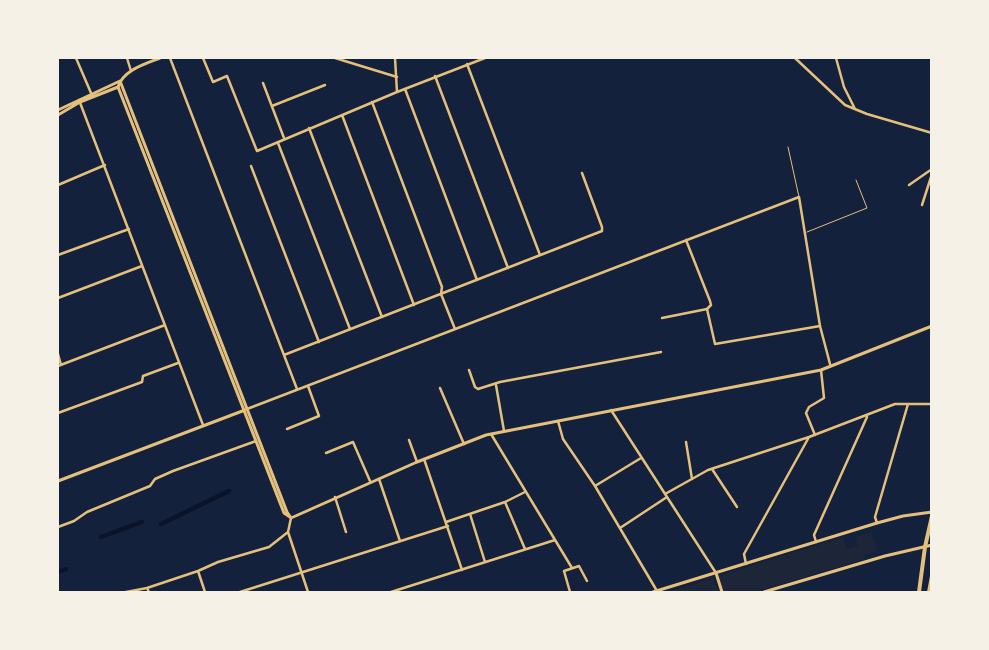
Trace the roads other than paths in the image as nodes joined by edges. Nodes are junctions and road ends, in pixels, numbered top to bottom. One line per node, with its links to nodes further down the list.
1 (76, 58): 21 (street)
2 (126, 58): 12 (street)
3 (160, 58): 12 (main road)
4 (170, 58): 66 (street)
5 (203, 58): 32 (street)
6 (335, 58): 14 (street)
7 (395, 58): 14 (street)
8 (484, 58): 11 (street)
9 (795, 58): 26 (street)
10 (836, 58): 26 (street)
11 (467, 64): 13 (street); 48 (street)
12 (131, 71): 15 (main road)
13 (436, 76): 19 (street); 50 (street)
14 (396, 77): 20 (street)
15 (120, 81): 18 (main road); 21 (main road); 78 (main road)
16 (263, 83): 24 (street)
17 (325, 85): 24 (street)
18 (118, 87): 22 (main road); 78 (main road)
19 (404, 89): 20 (street); 51 (street)
20 (397, 92): 23 (street)
21 (91, 93): 22 (main road)
22 (80, 100): 25 (main road); 27 (main road); 34 (street)
23 (372, 102): 28 (street); 52 (street)
24 (272, 106): 31 (street)
25 (58, 110)
26 (856, 110): 30 (street)
27 (58, 115)
28 (342, 115): 29 (street); 54 (street)
29 (309, 128): 31 (street); 56 (street)
30 (932, 133)
31 (285, 138): 32 (street)
32 (278, 143): 61 (street)
33 (788, 147): 42 (lane)
34 (105, 165): 40 (street); 44 (street)
35 (251, 166): 63 (street)
36 (932, 169): 41 (street)
37 (582, 173): 48 (street)
38 (932, 174): 43 (street)
39 (856, 180): 45 (lane)
40 (58, 185)
41 (909, 185)
42 (799, 197): 45 (street); 46 (street)
43 (922, 205)
44 (129, 229): 47 (street); 49 (street)
45 (806, 232): 59 (street)
46 (686, 240): 55 (street); 62 (street)
47 (58, 255)
48 (540, 256): 50 (street)
49 (142, 266): 53 (street); 58 (street)
50 (508, 268): 51 (street)
51 (477, 280): 52 (street)
52 (442, 294): 54 (street); 62 (street)
53 (58, 298)
54 (414, 305): 56 (street)
55 (707, 309): 57 (street); 59 (street)
56 (382, 317): 61 (street)
57 (662, 318)
58 (165, 325): 67 (street); 68 (street)
59 (820, 326): 69 (street)
60 (932, 326): 69 (main road)
61 (350, 329): 63 (street)
62 (455, 329): 73 (street)
63 (319, 342): 66 (street)
64 (661, 352): 72 (street)
65 (58, 354): 68 (street)
66 (284, 355): 75 (street)
67 (179, 363): 80 (street); 83 (street)
68 (59, 365)
69 (830, 366): 71 (main road)
70 (469, 370): 72 (street)
71 (821, 370): 79 (main road); 87 (street)
72 (496, 385): 85 (street)
73 (308, 386): 75 (street); 84 (street)
74 (440, 388): 92 (street)
75 (298, 390): 78 (street)
76 (908, 404): 77 (street); 81 (street); 111 (street)
77 (932, 404)
78 (244, 410): 83 (main road); 90 (main road)
79 (610, 410): 82 (main road); 94 (street)
80 (58, 414)
81 (867, 416): 87 (street); 119 (street)
82 (558, 421): 85 (main road); 102 (street)
83 (203, 425): 100 (main road)
84 (287, 429)
85 (504, 431): 86 (main road)
86 (491, 434): 92 (main road); 103 (street)
87 (814, 435): 88 (street)
88 (809, 437): 97 (street); 124 (street)
89 (409, 440): 96 (street)
90 (256, 441): 110 (main road); 113 (street)
91 (686, 442): 99 (street)
92 (464, 444): 95 (main road)
93 (326, 454): 101 (street)
94 (641, 458): 102 (street); 104 (street)
95 (424, 459): 96 (main road); 112 (street)
96 (417, 462): 98 (main road)
97 (712, 469): 99 (street); 107 (street)
98 (379, 478): 101 (main road); 118 (street)
99 (692, 479): 104 (street)
100 (58, 481)
101 (370, 482): 105 (main road)
102 (595, 486): 114 (street)
103 (525, 492): 106 (street); 117 (street)
104 (666, 496): 114 (street); 129 (street)
105 (335, 497): 110 (main road); 116 (street)
106 (506, 502): 108 (street); 122 (street)
107 (737, 507)
108 (470, 514): 112 (street); 123 (street)
109 (932, 514): 111 (main road); 121 (highway)
110 (291, 518): 115 (street)
111 (876, 523): 119 (main road)
112 (447, 524): 118 (street); 126 (street)
113 (58, 528)
114 (620, 528): 140 (street)
115 (288, 532): 127 (street); 128 (street)
116 (346, 532)
117 (555, 540): 122 (street); 125 (street)
118 (400, 541): 128 (street)
119 (816, 542): 124 (main road)
120 (932, 545): 121 (main road)
121 (925, 547): 142 (main road); 143 (highway)
122 (525, 549): 123 (street)
123 (485, 562): 126 (street)
124 (746, 564): 129 (main road)
125 (572, 568): 131 (street); 139 (street)
126 (462, 570): 138 (street)
127 (198, 571): 132 (street); 135 (street)
128 (302, 573): 136 (street); 137 (street)
129 (716, 573): 140 (main road); 141 (main road)
130 (932, 576): 144 (highway)
131 (586, 581)
132 (147, 588): 133 (street); 134 (street)
133 (126, 592)
134 (149, 592)
135 (206, 592)
136 (240, 592)
137 (308, 592)
138 (391, 592)
139 (570, 592)
140 (655, 592)
141 (722, 592)
142 (765, 592)
143 (919, 592)
144 (929, 592)

